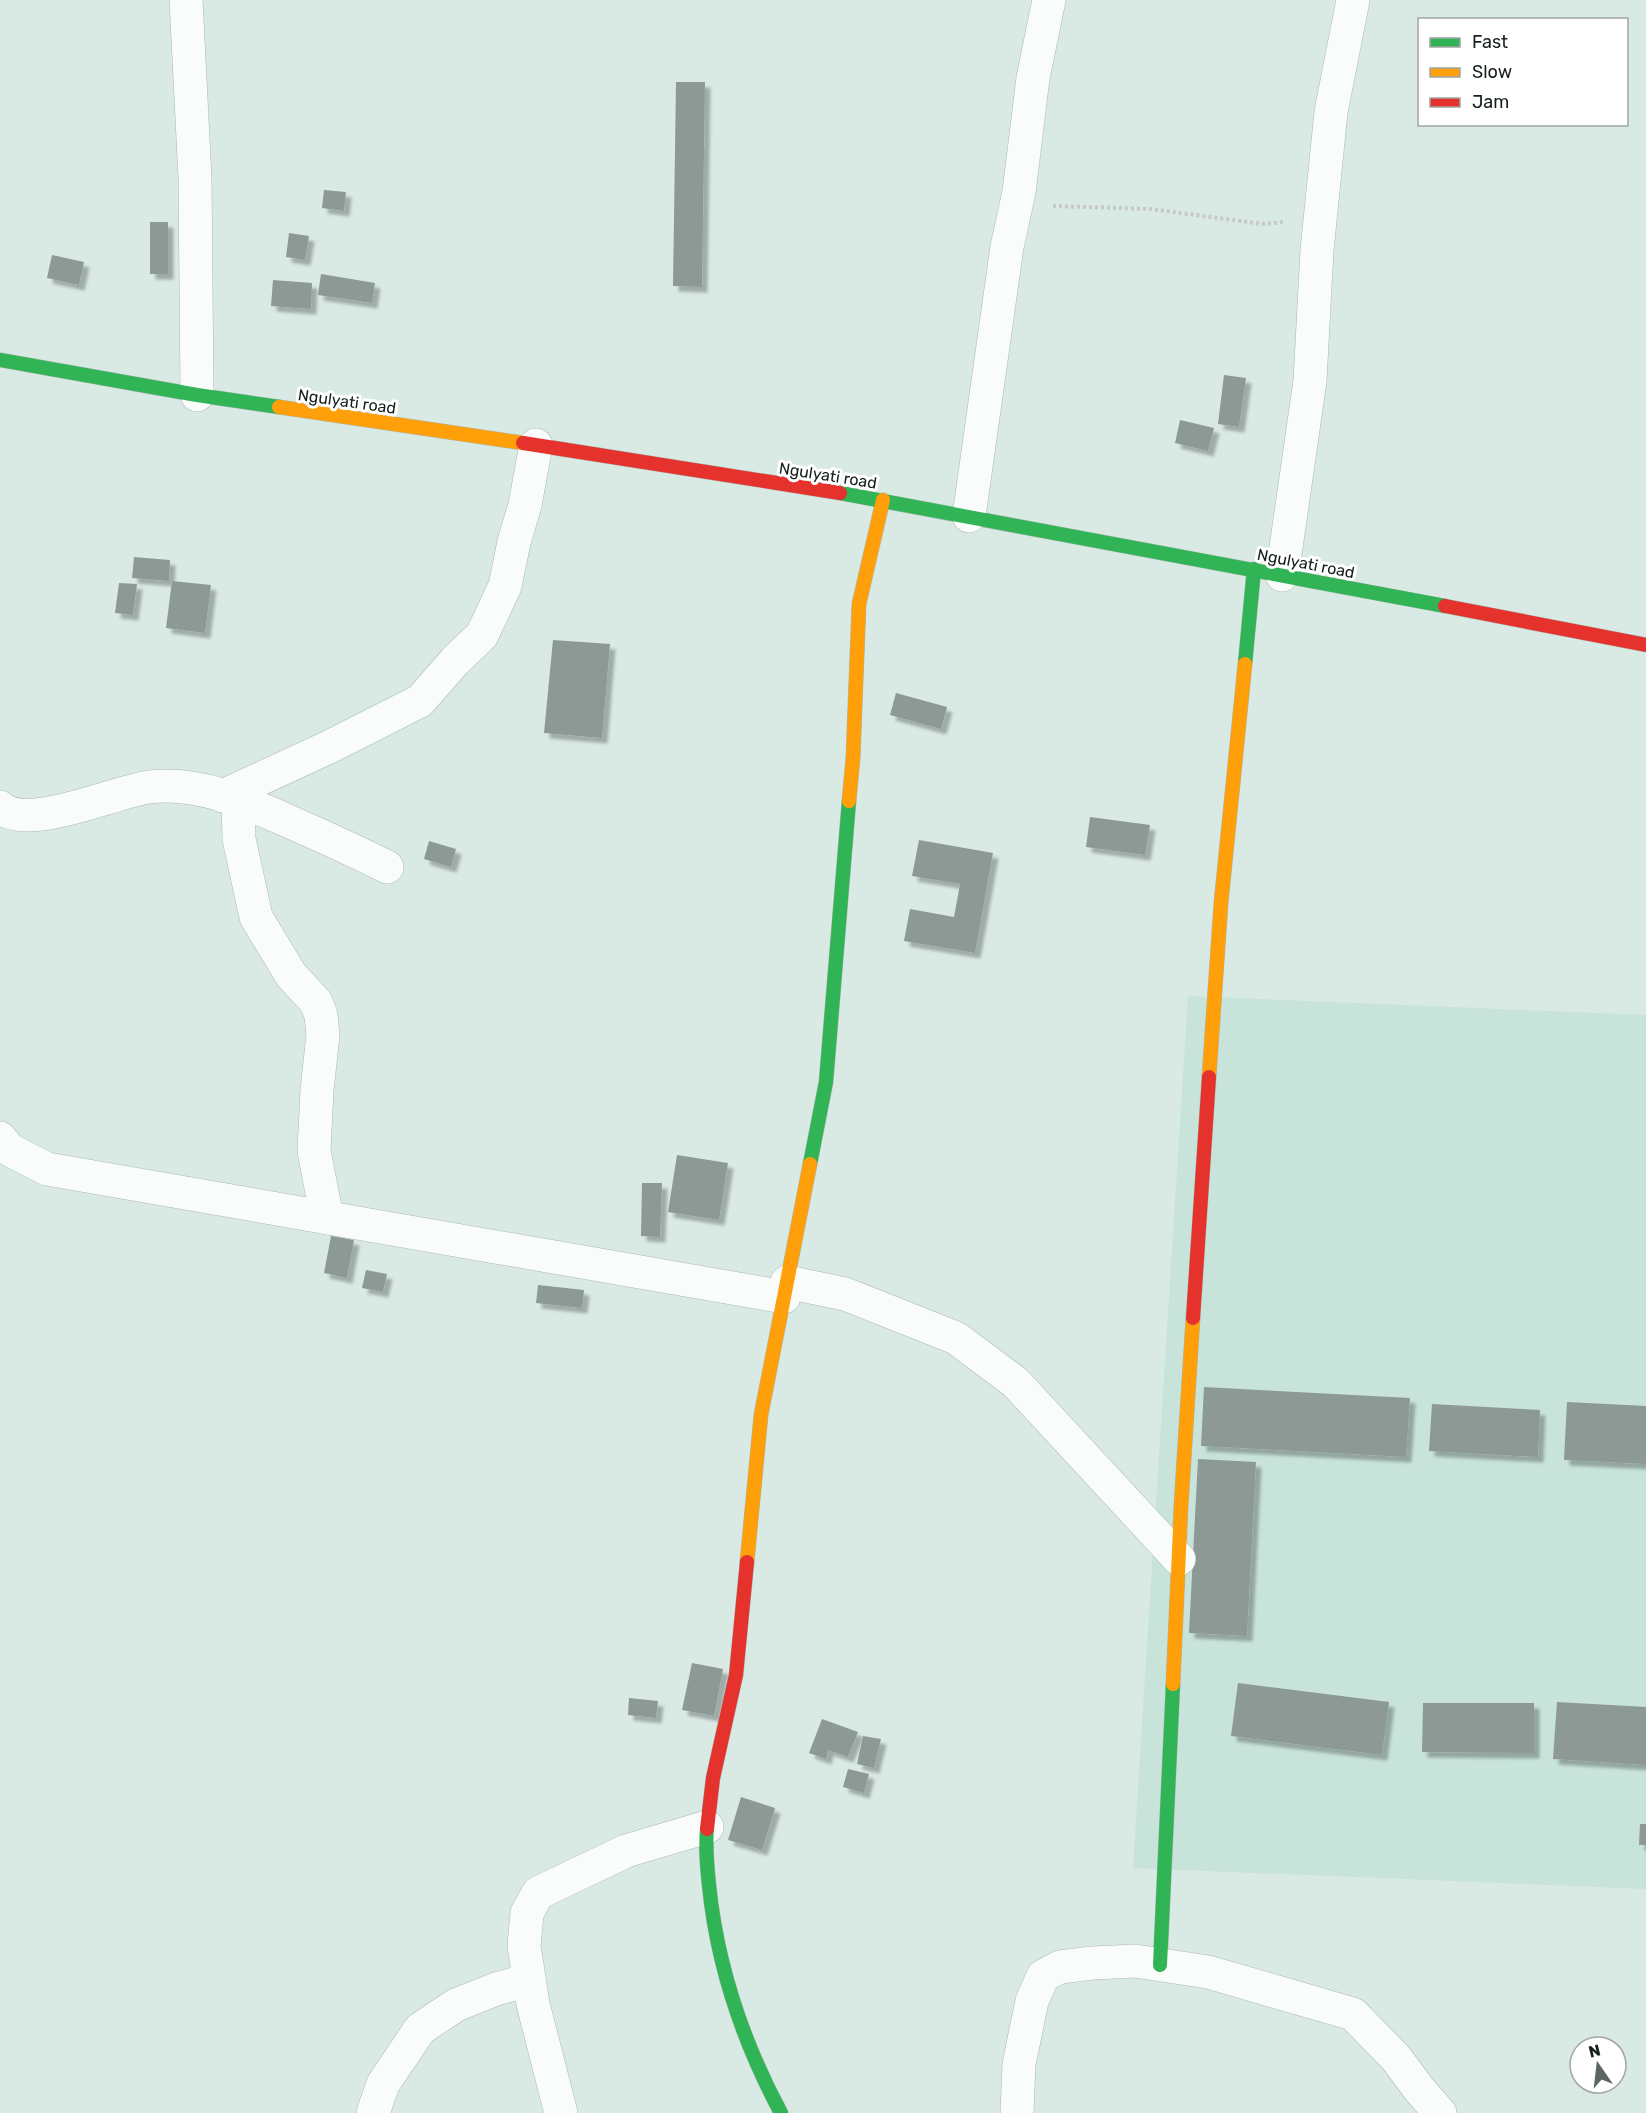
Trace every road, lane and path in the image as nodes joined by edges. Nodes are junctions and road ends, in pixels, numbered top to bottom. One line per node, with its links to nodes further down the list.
1 (186, 0): 7 (street)
2 (1049, 0): 4 (street)
3 (1353, 0): 5 (street)
4 (1016, 205): 5 (path); 10 (street)
5 (1320, 219): 11 (street)
6 (0, 360): 7 (street, Ngulyati road)
7 (197, 395): 8 (street, Ngulyati road)
8 (536, 445): 9 (street, Ngulyati road); 13 (street)
9 (883, 500): 10 (street, Ngulyati road); 18 (street)
10 (969, 516): 11 (street, Ngulyati road)
11 (1268, 572): 12 (street, Ngulyati road); 19 (street)
12 (1646, 645)
13 (230, 798): 14 (street); 15 (street); 17 (street)
14 (0, 807)
15 (387, 867)
16 (0, 1138): 17 (street)
17 (327, 1218): 18 (street)
18 (786, 1289): 19 (street); 20 (street)
19 (1179, 1559): 21 (street)
20 (707, 1827): 22 (street); 25 (street)
21 (1160, 1965): 26 (street); 27 (street)
22 (529, 1980): 23 (street); 24 (street)
23 (373, 2113)
24 (561, 2113)
25 (781, 2113)
26 (1017, 2113)
27 (1440, 2113)

